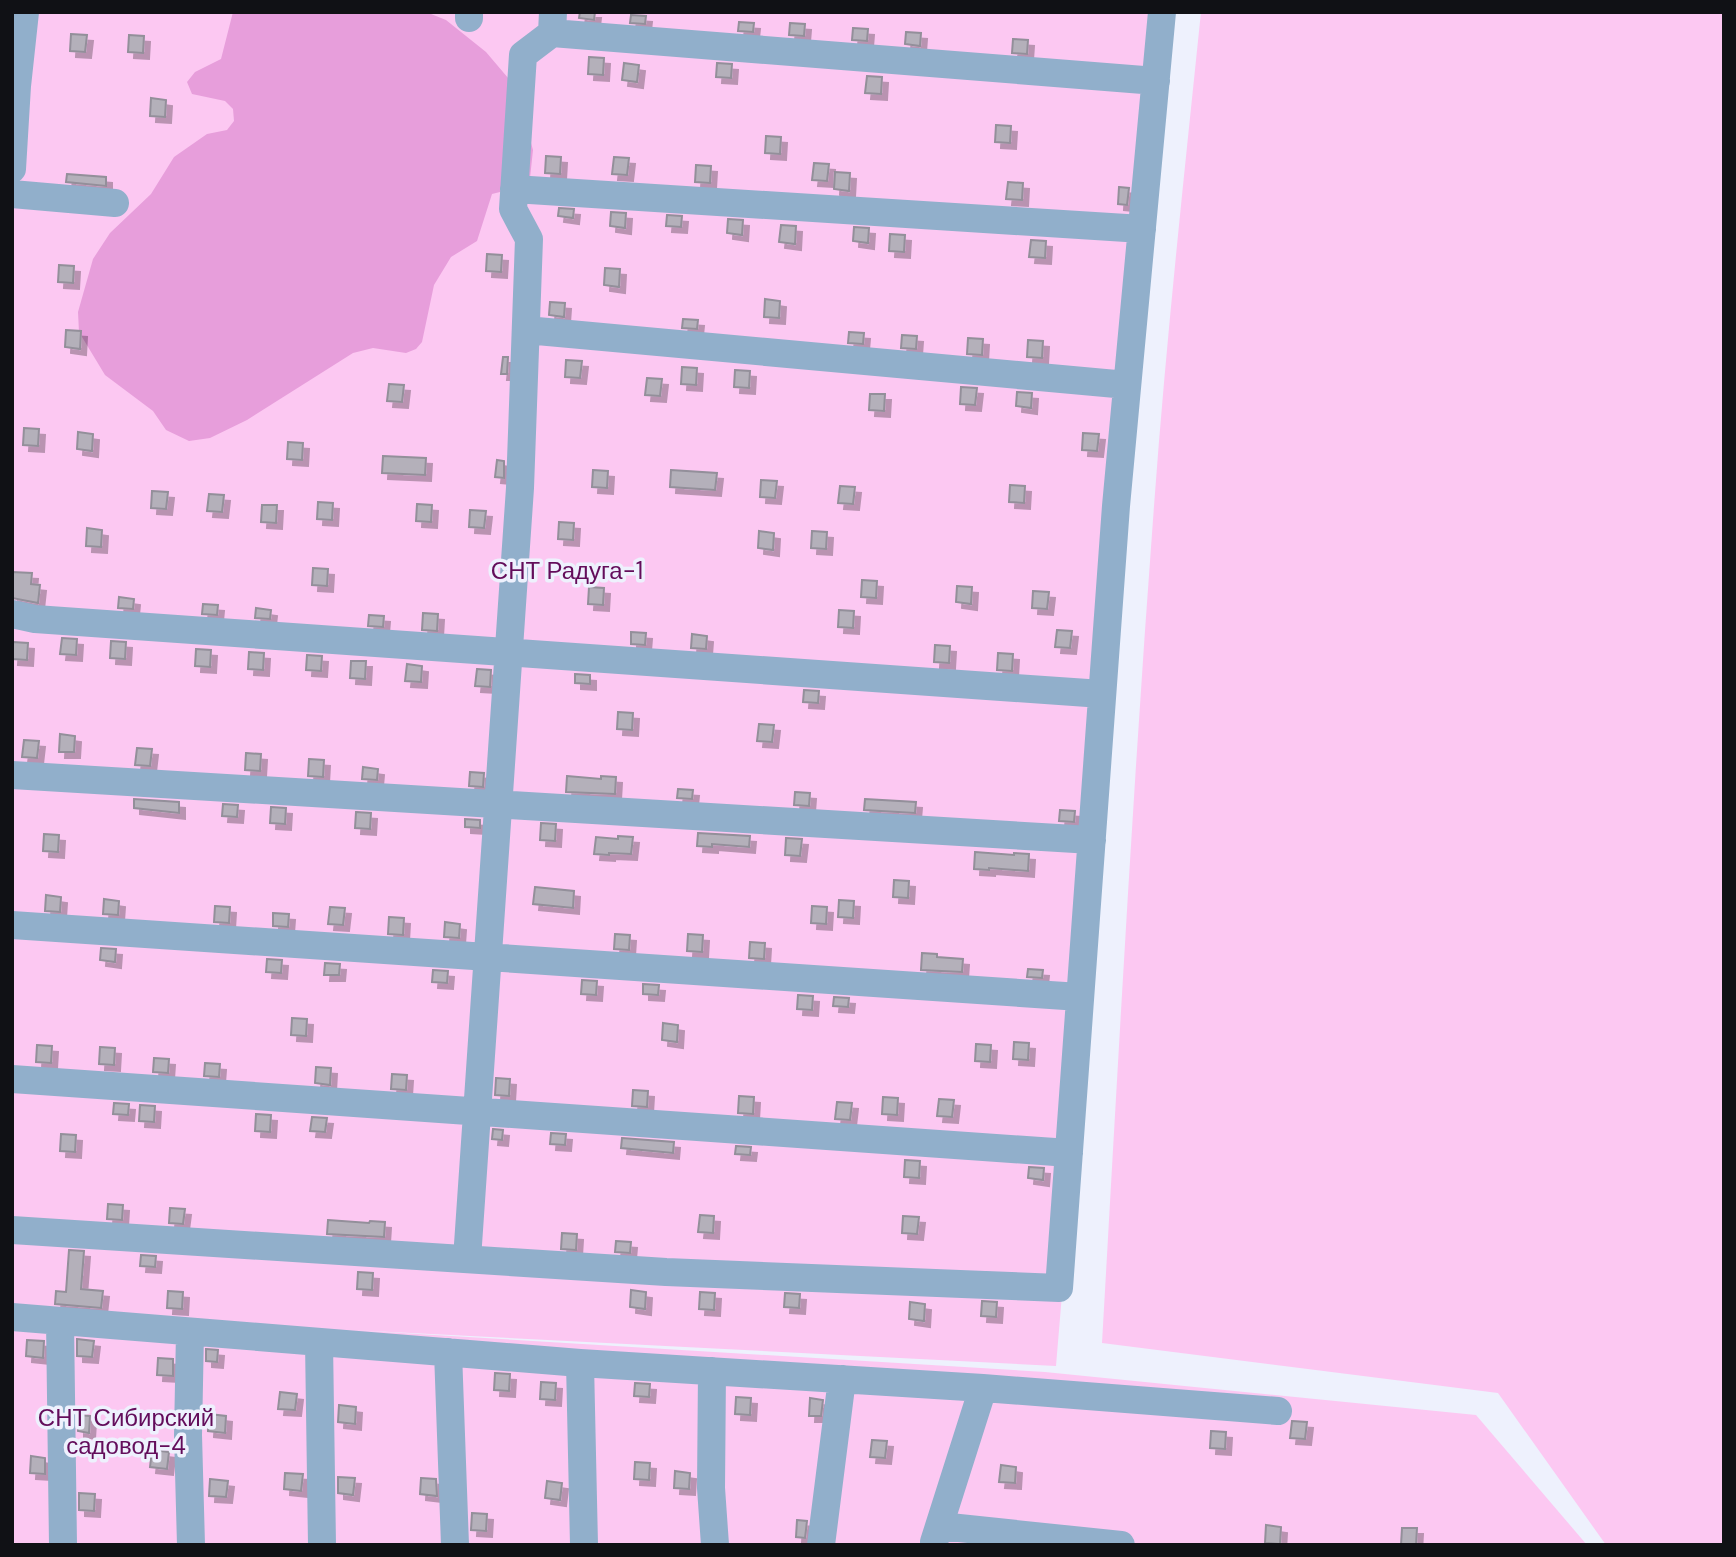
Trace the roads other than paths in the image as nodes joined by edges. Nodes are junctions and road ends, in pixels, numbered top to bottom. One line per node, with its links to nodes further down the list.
1 (24, 12): 5 (lane)
2 (1162, 12): 4 (lane)
3 (553, 22): 4 (lane); 6 (lane)
4 (1156, 81): 9 (lane)
5 (12, 169)
6 (514, 189): 9 (lane); 10 (lane)
7 (12, 194): 8 (lane)
8 (115, 203)
9 (1142, 229): 11 (lane)
10 (526, 330): 11 (lane); 13 (lane)
11 (1127, 385): 14 (lane)
12 (12, 614): 13 (lane)
13 (509, 652): 14 (lane); 16 (lane)
14 (1102, 694): 17 (lane)
15 (12, 775): 16 (lane)
16 (498, 804): 17 (lane); 19 (lane)
17 (1092, 840): 20 (lane)
18 (12, 925): 19 (lane)
19 (488, 957): 20 (lane); 22 (lane)
20 (1080, 997): 23 (lane)
21 (12, 1079): 22 (lane)
22 (477, 1111): 23 (lane); 25 (lane)
23 (1069, 1153): 25 (lane)
24 (12, 1230): 25 (lane)
25 (467, 1259)
26 (12, 1317): 27 (lane)
27 (60, 1321): 28 (lane); 37 (lane)
28 (190, 1332): 29 (lane); 38 (lane)
29 (319, 1342): 30 (lane); 39 (lane)
30 (448, 1352): 31 (lane); 40 (lane)
31 (580, 1363): 32 (lane); 41 (lane)
32 (712, 1371): 33 (lane); 42 (lane)
33 (842, 1379): 34 (lane); 43 (lane)
34 (983, 1388): 35 (lane); 36 (lane)
35 (1278, 1411)
36 (937, 1536): 44 (lane)
37 (63, 1545)
38 (191, 1545)
39 (322, 1545)
40 (454, 1545)
41 (583, 1545)
42 (715, 1545)
43 (821, 1545)
44 (1121, 1545)

